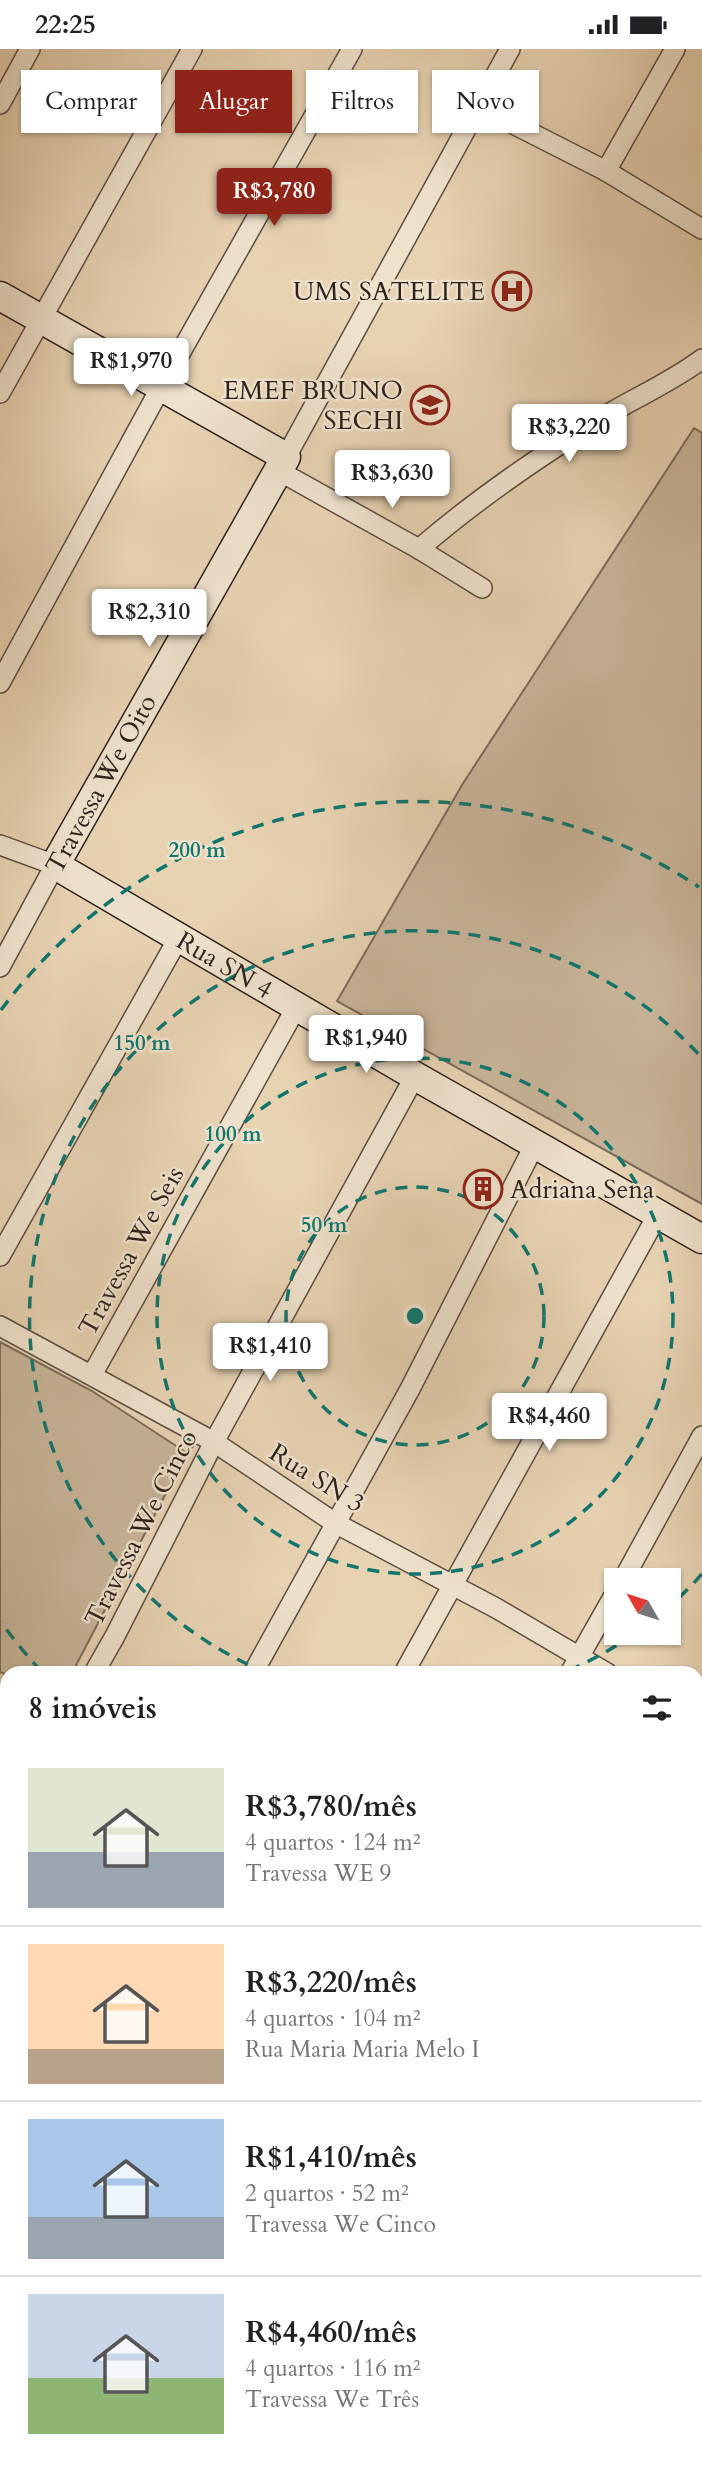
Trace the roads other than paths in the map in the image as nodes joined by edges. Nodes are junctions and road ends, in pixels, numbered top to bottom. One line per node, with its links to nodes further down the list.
1 (30, 49): 7 (street)
2 (192, 49): 13 (street)
3 (352, 49): 15 (street)
4 (510, 49): 6 (street)
5 (675, 49): 10 (street)
6 (498, 70)
7 (0, 104)
8 (463, 133): 17 (street)
9 (531, 133): 10 (street)
10 (606, 171): 11 (street)
11 (702, 229)
12 (0, 296): 13 (main road)
13 (41, 319): 15 (main road); 16 (street)
14 (702, 359): 18 (street)
15 (161, 387): 17 (main road); 20 (street)
16 (0, 393)
17 (283, 464): 18 (street); 22 (main road, Travessa We Oito)
18 (419, 549): 19 (street)
19 (482, 588)
20 (0, 683)
21 (0, 845): 22 (street, Rua SN 4)
22 (55, 865): 23 (main road, Rua SN 4); 24 (street, Travessa We Oito)
23 (179, 937): 25 (main road, Rua SN 4); 30 (street)
24 (0, 967)
25 (297, 1006): 26 (main road, Rua SN 4); 32 (street, Travessa We Seis)
26 (415, 1076): 27 (main road, Rua SN 4); 34 (street, Travessa We Cinco)
27 (535, 1144): 28 (main road, Rua SN 4); 35 (street)
28 (658, 1214): 29 (main road, Rua SN 4); 37 (street)
29 (702, 1239)
30 (0, 1256)
31 (0, 1326): 32 (street, Rua SN 3)
32 (92, 1375): 34 (street, Rua SN 3)
33 (702, 1436): 36 (street)
34 (214, 1443): 35 (street, Rua SN 3); 40 (street, Travessa We Cinco)
35 (335, 1523): 37 (street, Rua SN 3); 41 (street)
36 (629, 1568)
37 (453, 1585): 39 (street, Rua SN 3); 42 (street)
38 (604, 1613): 39 (street)
39 (575, 1665)
40 (98, 1666)
41 (257, 1666)
42 (408, 1666)

